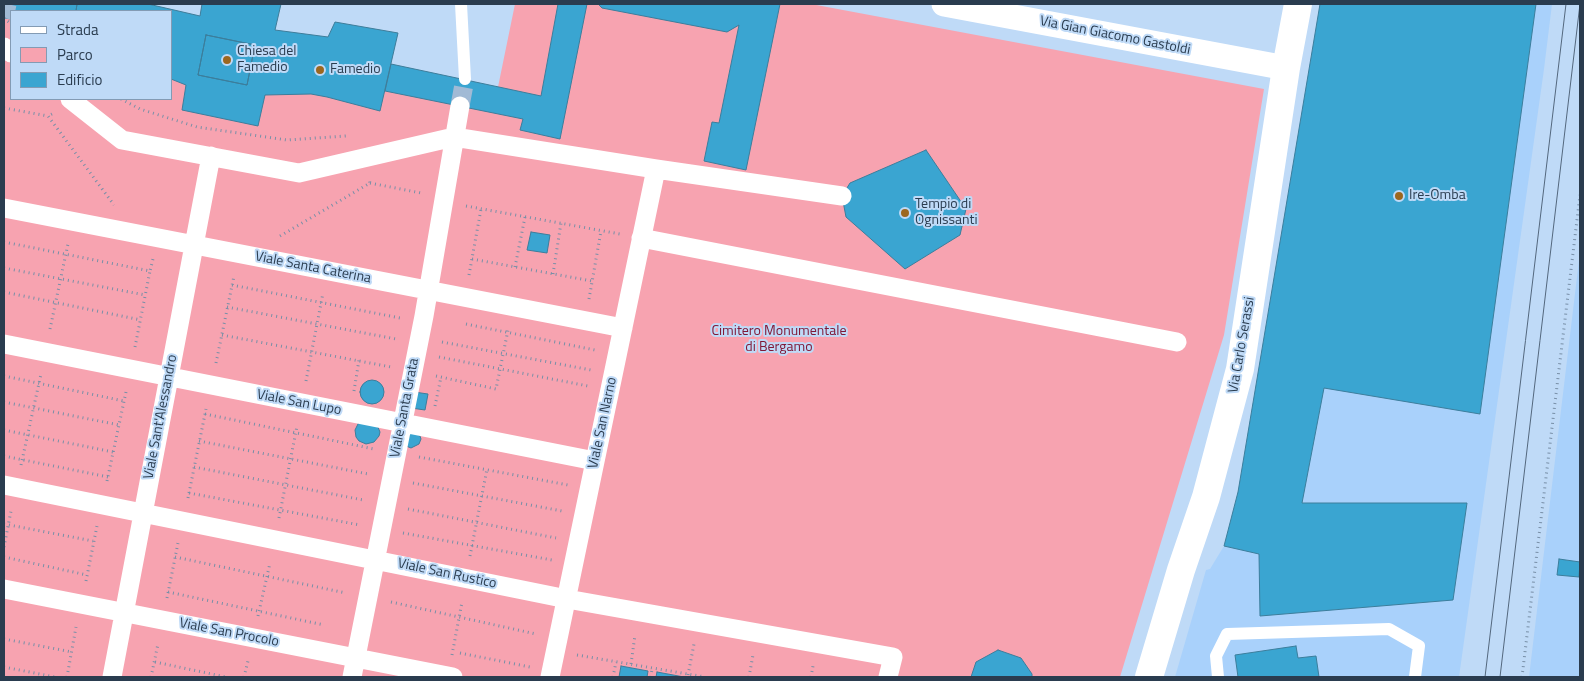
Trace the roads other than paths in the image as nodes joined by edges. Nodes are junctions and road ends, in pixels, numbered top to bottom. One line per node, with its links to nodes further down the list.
1 (461, 4): 5 (lane)
2 (944, 4): 4 (street, Via Gian Giacomo Gastoldi)
3 (1298, 4): 4 (street, Via Carlo Serassi)
4 (1286, 68): 34 (street, Via Carlo Serassi)
5 (465, 79)
6 (72, 101): 9 (street)
7 (460, 106): 8 (street, Viale Santa Grata)
8 (454, 137): 9 (street); 10 (street); 15 (street, Viale Santa Grata)
9 (211, 156): 14 (street, Viale Sant'Alessandro)
10 (656, 169): 11 (street); 13 (street, Viale San Narno)
11 (842, 196)
12 (4, 208): 14 (street, Viale Santa Caterina)
13 (642, 238): 16 (street, Viale San Narno); 17 (street)
14 (193, 246): 15 (street, Viale Santa Caterina); 19 (street, Viale Sant'Alessandro)
15 (429, 289): 16 (street, Viale Santa Caterina); 20 (street, Viale Santa Grata)
16 (623, 328): 21 (street, Viale San Narno)
17 (1177, 342)
18 (4, 344): 19 (street, Viale San Lupo)
19 (169, 377): 20 (street, Viale San Lupo); 23 (street, Viale Sant'Alessandro)
20 (402, 423): 21 (street, Viale San Lupo); 24 (street, Viale Santa Grata)
21 (595, 461): 26 (street, Viale San Narno)
22 (10, 486): 23 (street, Viale San Rustico)
23 (143, 513): 24 (street, Viale San Rustico); 27 (street, Viale Sant'Alessandro)
24 (375, 560): 26 (street, Viale San Rustico); 28 (street, Viale Santa Grata)
25 (4, 589): 27 (street, Viale San Procolo)
26 (567, 599): 32 (street, Viale San Narno); 33 (street, Viale San Rustico)
27 (124, 612): 28 (street, Viale San Procolo); 29 (street, Viale Sant'Alessandro)
28 (356, 658): 30 (street, Viale Santa Grata); 31 (street, Viale San Procolo)
29 (112, 677)
30 (352, 677)
31 (450, 677)
32 (550, 677)
33 (888, 677)
34 (1149, 677)
35 (1218, 677): 36 (lane)
36 (1415, 677)

